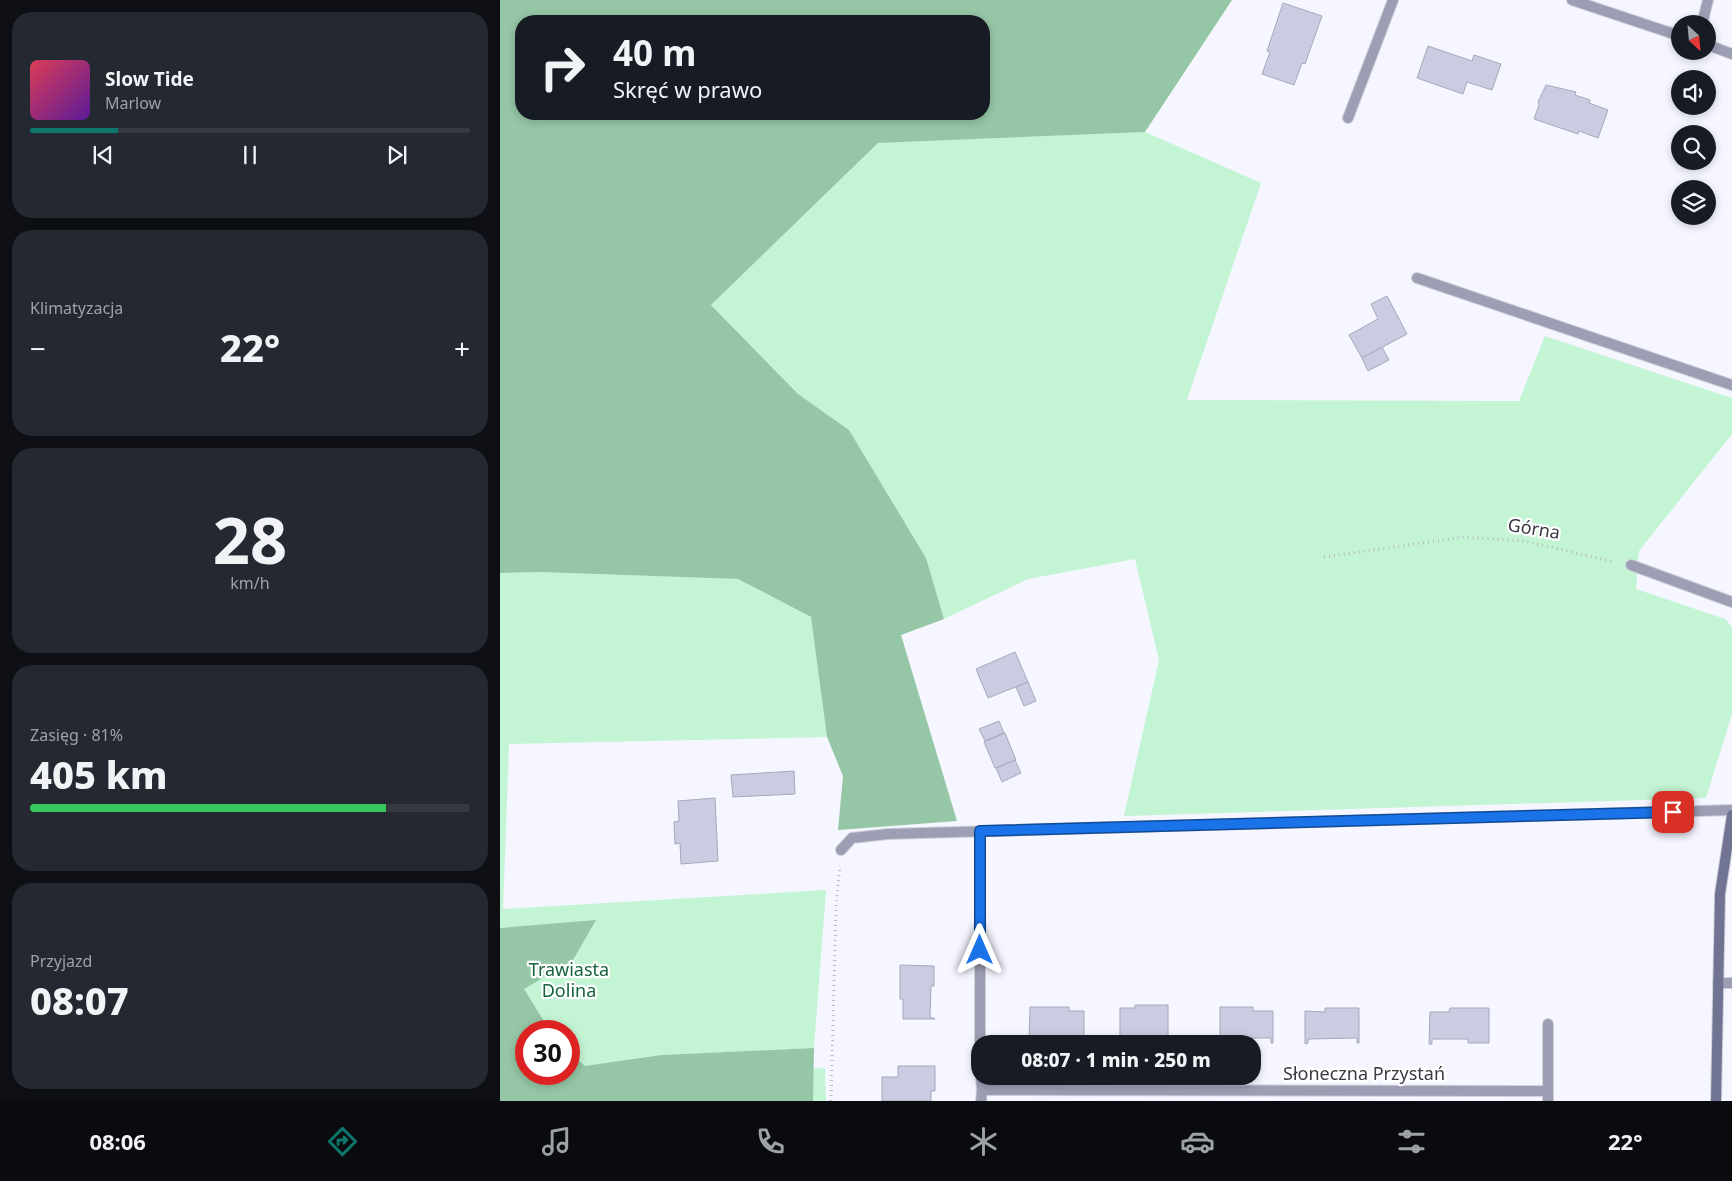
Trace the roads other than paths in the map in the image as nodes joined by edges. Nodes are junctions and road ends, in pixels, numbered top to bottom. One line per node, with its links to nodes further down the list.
1 (1393, 0): 8 (street)
2 (1572, 0): 5 (street)
3 (1708, 0): 4 (street)
4 (1704, 15)
5 (1671, 33)
6 (1716, 48): 7 (street)
7 (1732, 54)
8 (1348, 118)
9 (1417, 278): 10 (street)
10 (1732, 385)
11 (1630, 565): 12 (street)
12 (1732, 602)
13 (1732, 810): 15 (street)
14 (1732, 815): 17 (street)
15 (980, 831): 16 (street); 20 (street)
16 (841, 850)
17 (1718, 983): 18 (street); 25 (street)
18 (1732, 983)
19 (1548, 1024): 23 (street, Słoneczna Przystań)
20 (980, 1035)
21 (982, 1085): 22 (street)
22 (982, 1090): 23 (street, Słoneczna Przystań); 24 (street)
23 (1548, 1096)
24 (981, 1101)
25 (1716, 1101)

